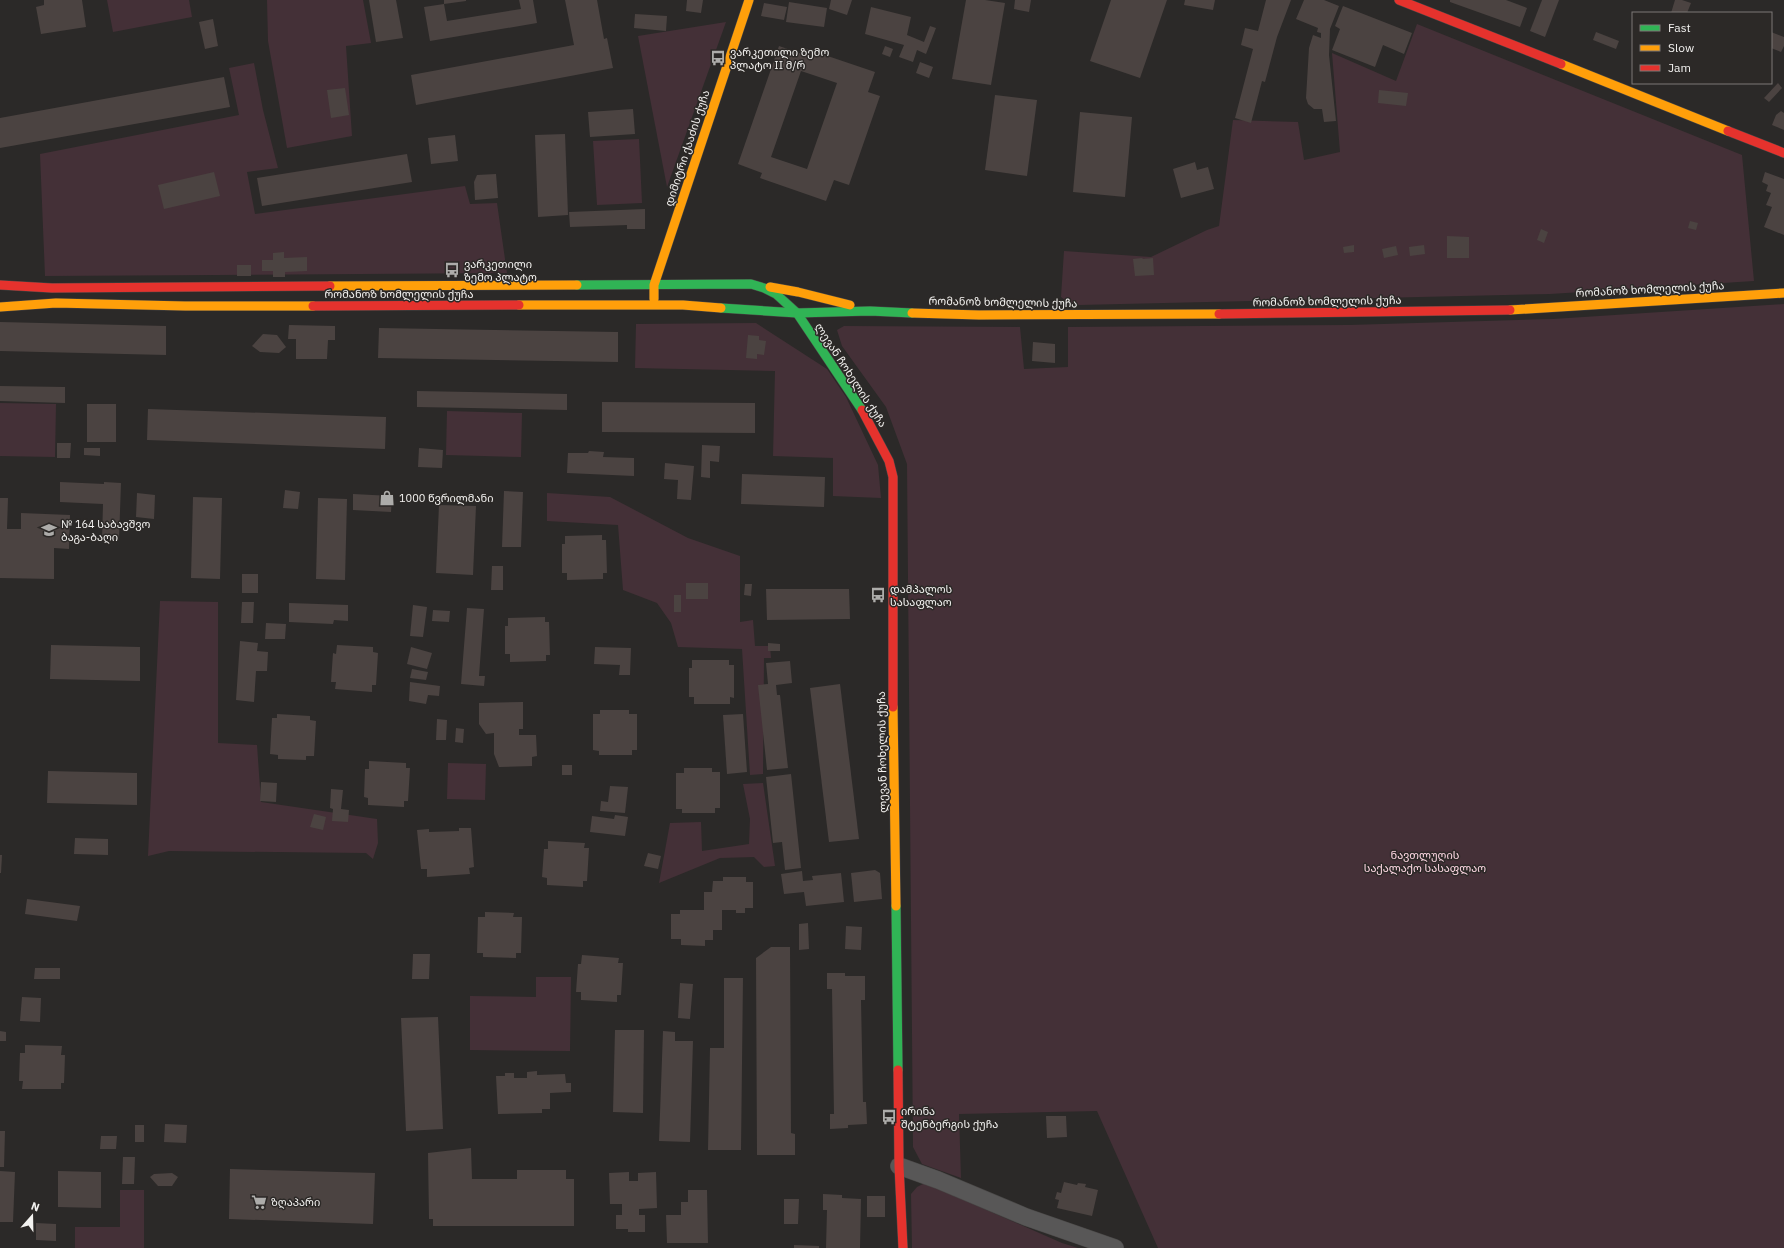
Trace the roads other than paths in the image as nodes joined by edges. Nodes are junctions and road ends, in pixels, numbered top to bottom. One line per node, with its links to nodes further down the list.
1 (749, 0): 5 (street, დიმიტრი ქააძის ქუჩა)
2 (1399, 0): 3 (street)
3 (1784, 153)
4 (0, 285): 5 (street, რომანოზ ხომლელის ქუჩა)
5 (654, 285): 6 (street, რომანოზ ხომლელის ქუჩა); 9 (street, დიმიტრი ქააძის ქუჩა)
6 (763, 286): 8 (street, რომანოზ ხომლელის ქუჩა); 12 (street, რომანოზ ხომლელის ქუჩა)
7 (1784, 293): 11 (street, რომანოზ ხომლელის ქუჩა)
8 (824, 298): 11 (street, რომანოზ ხომლელის ქუჩა); 12 (street)
9 (654, 305): 10 (street, რომანოზ ხომლელის ქუჩა); 12 (street, რომანოზ ხომლელის ქუჩა)
10 (0, 307)
11 (870, 311): 12 (street, რომანოზ ხომლელის ქუჩა)
12 (797, 313): 13 (street, ლევან ჩოხელის ქუჩა)
13 (899, 1166): 14 (street, ლევან ჩოხელის ქუჩა); 15 (street)
14 (903, 1248)
15 (1115, 1248)

